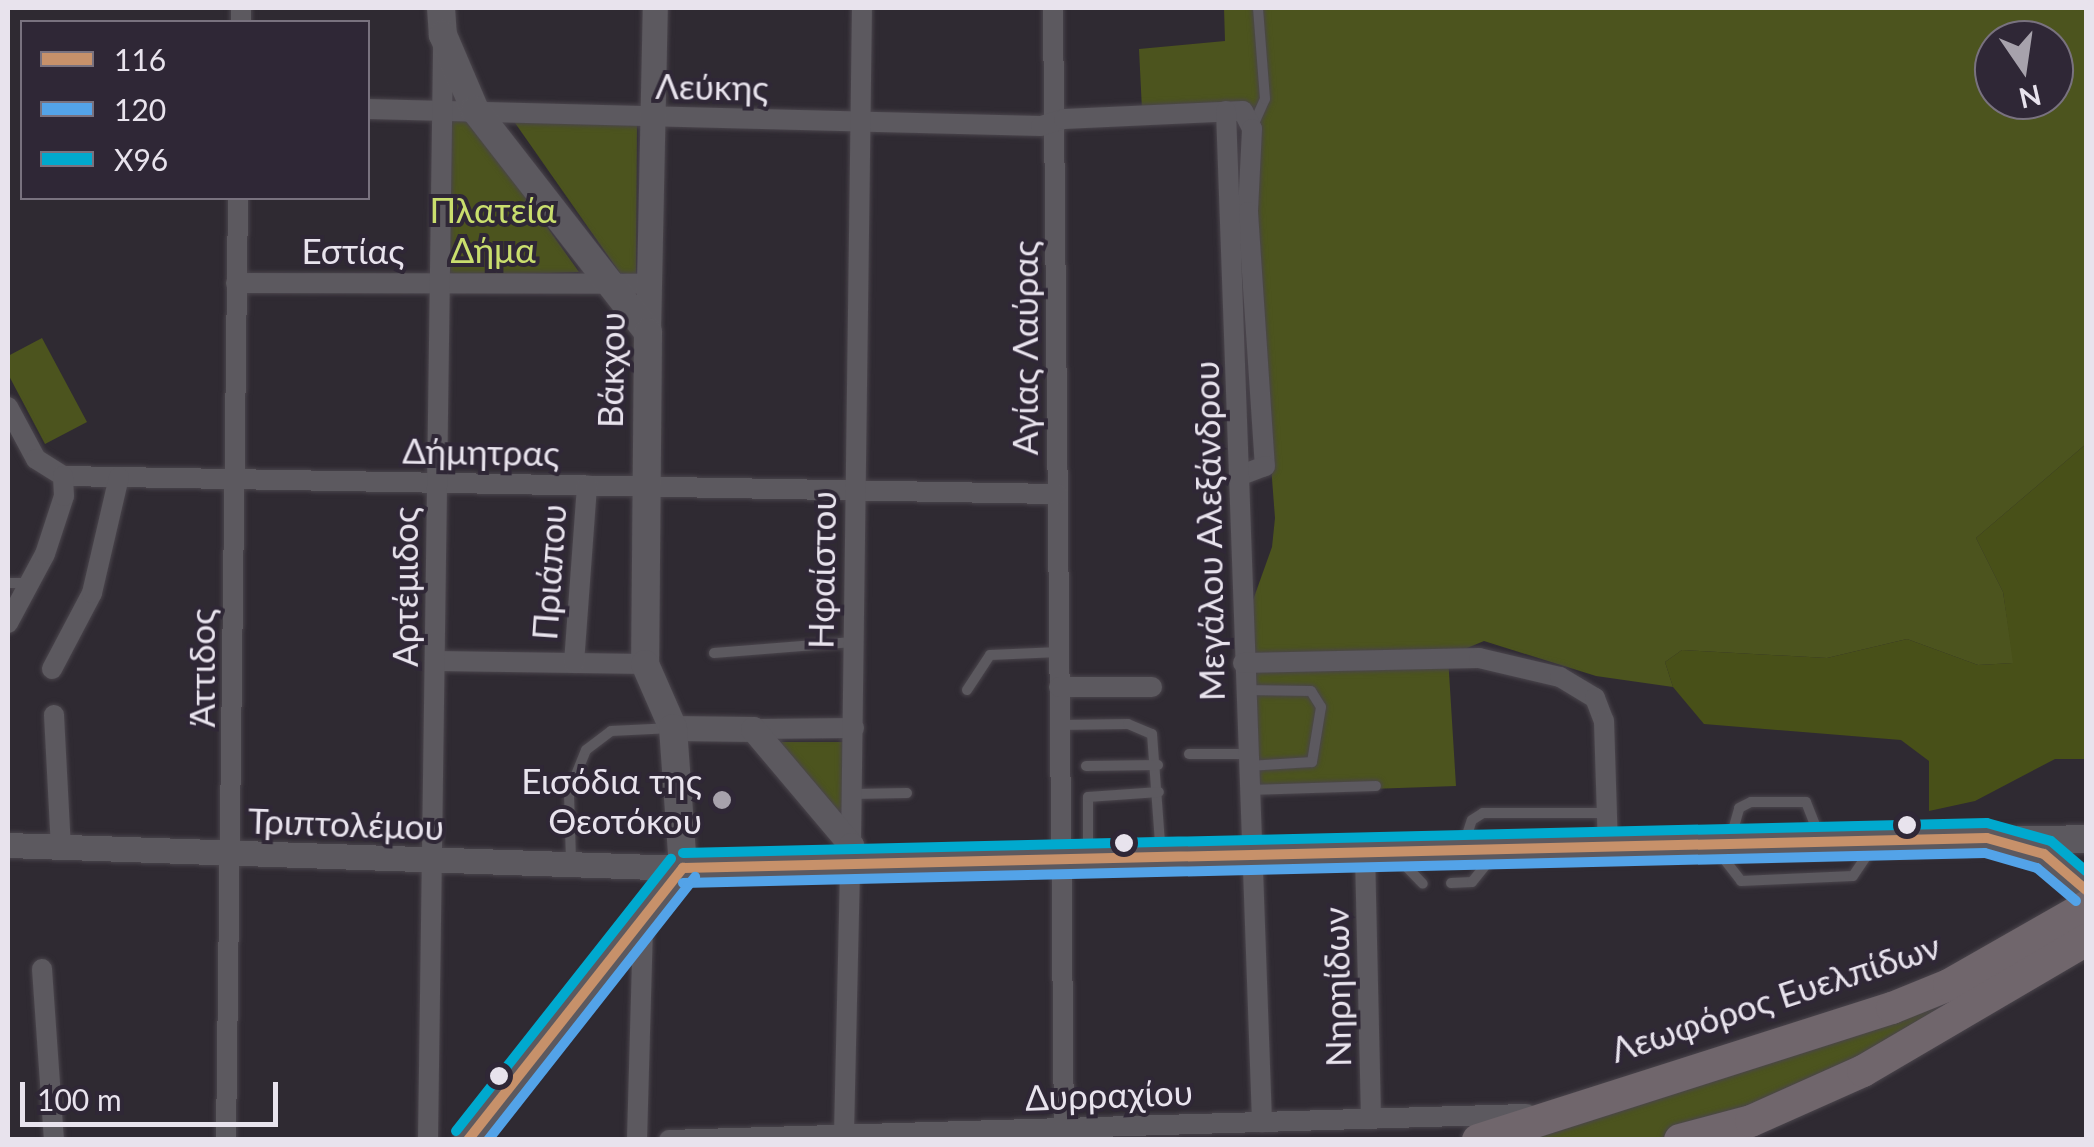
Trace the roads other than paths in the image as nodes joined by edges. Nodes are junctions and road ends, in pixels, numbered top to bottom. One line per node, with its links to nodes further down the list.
1 (655, 8): 10 (street, Βάκχου)
2 (862, 8): 11 (street, Ηφαίστου)
3 (1054, 8): 12 (street, Αγίας Λαύρας)
4 (1258, 8): 13 (lane)
5 (442, 21): 7 (street, Αρτέμιδος); 8 (main road)
6 (370, 109): 7 (street, Λεύκης)
7 (444, 110): 8 (street, Λεύκης); 16 (street, Αρτέμιδος)
8 (474, 110): 10 (street, Λεύκης); 17 (main road)
9 (1226, 110): 12 (street); 13 (street); 21 (street, Μεγάλου Αλεξάνδρου)
10 (653, 118): 11 (street, Λεύκης); 18 (street, Βάκχου)
11 (861, 122): 12 (street, Λεύκης); 28 (street, Ηφαίστου)
12 (1054, 123): 29 (street, Αγίας Λαύρας)
13 (1252, 129): 21 (street)
14 (238, 200): 15 (street, Άττιδος)
15 (236, 283): 16 (street, Εστίας); 24 (street, Άττιδος)
16 (440, 283): 17 (street, Εστίας); 25 (street, Αρτέμιδος)
17 (611, 284): 18 (street, Εστίας); 19 (main road)
18 (649, 284): 19 (street, Βάκχου)
19 (648, 332): 27 (main road, Βάκχου)
20 (8, 407): 22 (street)
21 (1242, 474): 38 (street, Μεγάλου Αλεξάνδρου)
22 (63, 476): 23 (street, Δήμητρας); 30 (street)
23 (119, 477): 24 (street, Δήμητρας); 40 (street)
24 (235, 479): 25 (street, Δήμητρας); 72 (street, Άττιδος)
25 (437, 483): 26 (street, Δήμητρας); 36 (street, Αρτέμιδος)
26 (587, 486): 27 (street, Δήμητρας); 37 (street, Πριάπου)
27 (646, 486): 28 (street, Δήμητρας); 39 (main road, Βάκχου)
28 (858, 490): 29 (street, Δήμητρας); 33 (street, Ηφαίστου)
29 (1058, 494): 35 (street, Αγίας Λαύρας)
30 (30, 583): 31 (lane); 32 (street)
31 (8, 584)
32 (8, 623)
33 (854, 642): 34 (lane); 48 (street, Ηφαίστου)
34 (714, 652)
35 (1059, 652): 41 (street, Αγίας Λαύρας); 43 (lane)
36 (436, 660): 37 (street); 77 (street, Αρτέμιδος)
37 (574, 663): 39 (street)
38 (1243, 663): 44 (street, Μεγάλου Αλεξάνδρου); 59 (street)
39 (645, 664): 47 (main road, Βάκχου)
40 (52, 669)
41 (1059, 687): 42 (street); 46 (street, Αγίας Λαύρας)
42 (1152, 687)
43 (967, 690)
44 (1244, 690): 51 (street, Μεγάλου Αλεξάνδρου); 51 (lane)
45 (54, 716): 67 (street)
46 (1060, 725): 52 (lane); 76 (street, Αγίας Λαύρας)
47 (672, 728): 49 (street); 78 (lane); 79 (main road, Βάκχου)
48 (854, 728): 49 (street); 58 (street, Ηφαίστου)
49 (754, 729): 73 (street)
50 (1189, 754): 51 (lane)
51 (1247, 760): 55 (street, Μεγάλου Αλεξάνδρου)
52 (1158, 765): 53 (lane); 56 (lane)
53 (1086, 766)
54 (1376, 786): 55 (lane)
55 (1248, 790): 74 (street, Μεγάλου Αλεξάνδρου)
56 (1159, 792): 75 (lane); 76 (lane)
57 (907, 793): 58 (lane)
58 (852, 794): 73 (street, Ηφαίστου)
59 (1605, 812): 66 (street); 68 (lane)
60 (1987, 838): 61 (main road); 62 (main road); 82 (main road)
61 (2086, 839)
62 (1876, 840): 63 (main road); 64 (lane)
63 (1821, 842): 64 (main road); 64 (lane)
64 (1722, 844): 66 (main road)
65 (8, 845): 67 (street, Τριπτολέμου)
66 (1608, 847): 69 (main road)
67 (61, 849): 72 (street, Τριπτολέμου)
68 (1463, 850): 69 (main road); 70 (main road)
69 (1498, 850): 80 (lane)
70 (1393, 852): 71 (main road); 81 (lane)
71 (1365, 853): 74 (main road); 88 (street, Νηρηίδων)
72 (232, 854): 77 (street, Τριπτολέμου); 94 (street, Άττιδος)
73 (850, 854): 76 (main road); 79 (main road); 92 (street, Ηφαίστου)
74 (1251, 855): 75 (main road); 89 (street, Μεγάλου Αλεξάνδρου)
75 (1161, 857): 76 (main road)
76 (1074, 859): 90 (street, Αγίας Λαύρας)
77 (431, 860): 78 (street, Τριπτολέμου); 95 (street, Αρτέμιδος)
78 (571, 864): 79 (street, Τριπτολέμου)
79 (683, 868): 84 (main road)
80 (1452, 883)
81 (1424, 884)
82 (2086, 890)
83 (2086, 907): 87 (main road, Λεωφόρος Ευελπίδων)
84 (643, 918): 96 (main road); 97 (street)
85 (2086, 940): 100 (main road, Λεωφόρος Ευελπίδων)
86 (42, 969): 93 (street)
87 (1550, 1114): 88 (street, Δυρραχίου); 99 (main road, Λεωφόρος Ευελπίδων)
88 (1372, 1119): 89 (street, Δυρραχίου)
89 (1262, 1122): 90 (street, Δυρραχίου)
90 (1056, 1132): 91 (street, Δυρραχίου)
91 (984, 1135): 92 (street, Δυρραχίου)
92 (853, 1137): 98 (street, Δυρραχίου)
93 (54, 1140)
94 (226, 1140)
95 (428, 1140)
96 (468, 1140)
97 (637, 1140)
98 (669, 1140)
99 (1478, 1140)
100 (1680, 1140)

